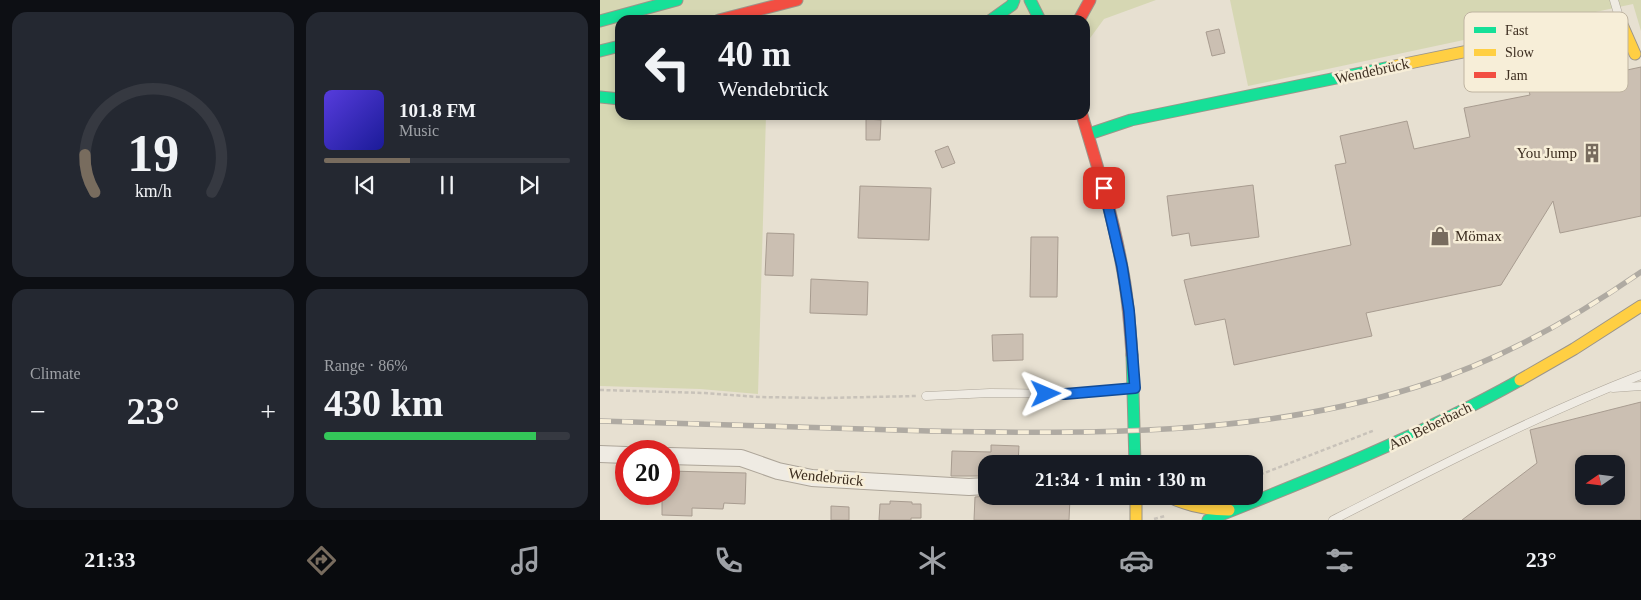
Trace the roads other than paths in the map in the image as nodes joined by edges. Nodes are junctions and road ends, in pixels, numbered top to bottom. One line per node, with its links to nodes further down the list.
1 (677, 0): 8 (main road)
2 (797, 0): 9 (main road)
3 (1014, 0): 10 (main road)
4 (1030, 0): 11 (main road)
5 (1090, 0): 12 (main road)
6 (1614, 0): 7 (lane)
7 (1618, 12)
8 (622, 15)
9 (738, 15)
10 (998, 15)
11 (1038, 15)
12 (1082, 15)
13 (615, 17): 14 (main road)
14 (600, 21)
15 (1628, 38): 19 (main road)
16 (615, 47): 17 (main road)
17 (600, 51)
18 (1464, 52): 23 (main road, Wendebrück)
19 (1635, 54)
20 (600, 97): 21 (main road)
21 (615, 98)
22 (1084, 120): 23 (main road)
23 (1089, 134): 27 (main road)
24 (1641, 306): 37 (main road, Am Beberbach)
25 (1641, 375): 28 (lane)
26 (1641, 386): 28 (lane)
27 (1135, 388): 29 (lane); 32 (main road)
28 (1604, 389): 40 (lane)
29 (926, 396)
30 (600, 454): 31 (street)
31 (615, 455)
32 (1135, 455)
33 (680, 456): 34 (street, Wendebrück)
34 (978, 486)
35 (1136, 505): 38 (main road)
36 (1186, 505): 37 (main road)
37 (1234, 510): 39 (main road, Am Beberbach)
38 (1136, 520)
39 (1208, 520)
40 (1334, 520)

